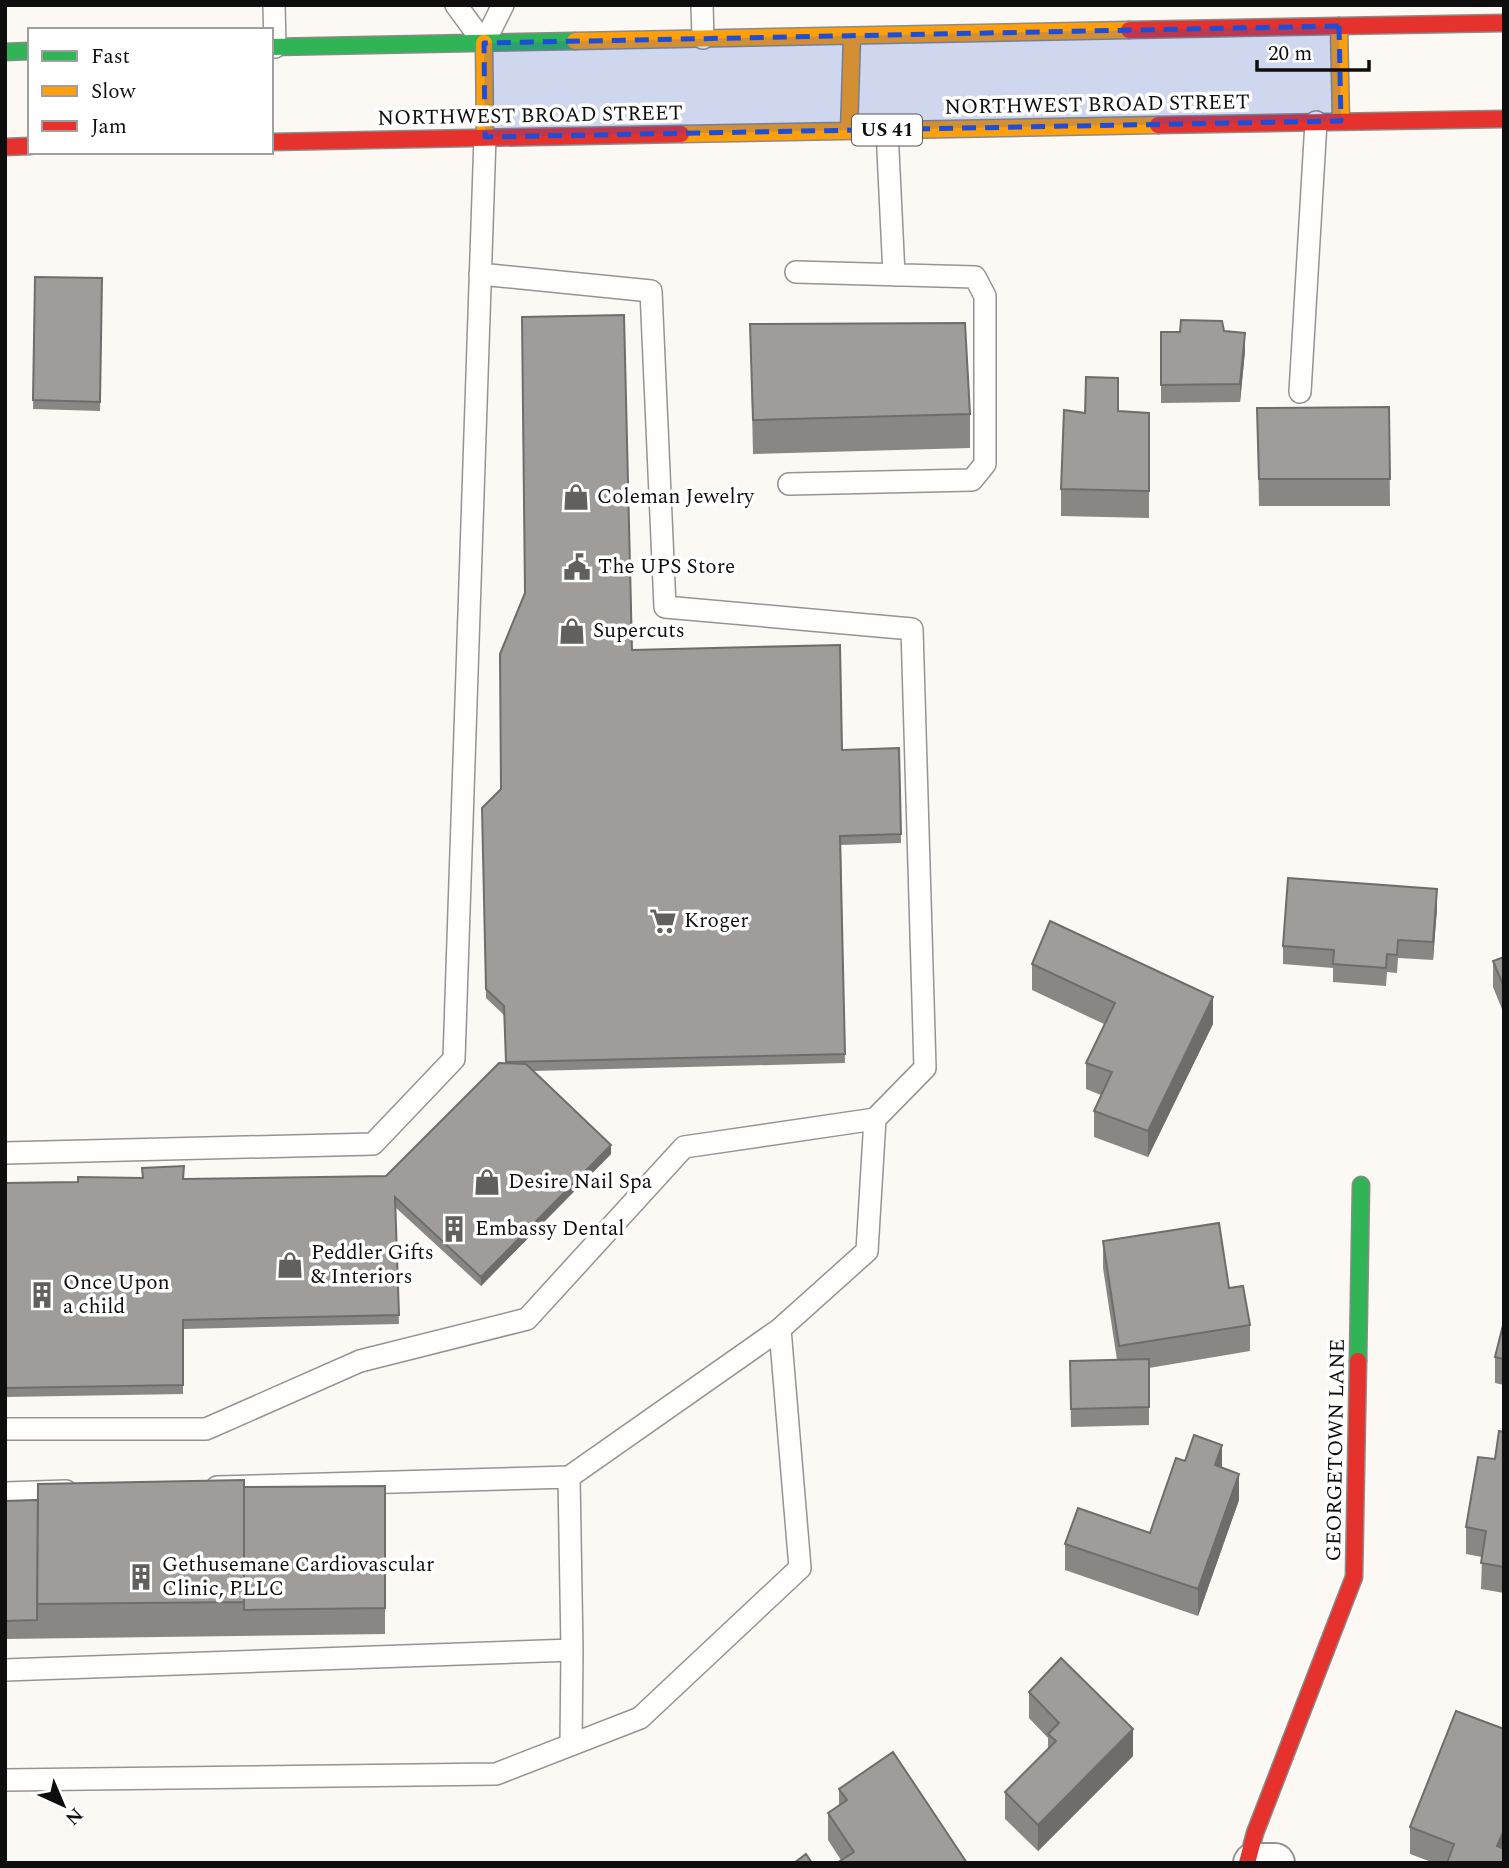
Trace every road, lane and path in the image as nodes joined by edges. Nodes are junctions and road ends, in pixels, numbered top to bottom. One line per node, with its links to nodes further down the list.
1 (274, 5): 10 (lane)
2 (456, 5): 9 (lane)
3 (503, 5): 9 (lane)
4 (702, 5): 8 (lane)
5 (1339, 16): 6 (main road); 7 (main road); 14 (main road)
6 (1504, 23)
7 (852, 36): 8 (main road); 17 (main road)
8 (703, 38): 9 (main road)
9 (484, 43): 10 (main road); 18 (main road)
10 (273, 47)
11 (28, 51): 12 (main road)
12 (5, 52)
13 (1504, 119): 14 (main road, NORTHWEST BROAD STREET / US 41)
14 (1341, 121): 15 (main road, NORTHWEST BROAD STREET / US 41)
15 (1316, 122): 16 (main road, NORTHWEST BROAD STREET / US 41); 25 (lane)
16 (887, 130): 17 (main road, NORTHWEST BROAD STREET / US 41); 24 (lane)
17 (849, 131): 18 (main road, NORTHWEST BROAD STREET / US 41)
18 (485, 137): 19 (main road, NORTHWEST BROAD STREET / US 41); 23 (lane)
19 (273, 142)
20 (28, 146): 21 (main road)
21 (5, 147)
22 (796, 272): 24 (lane)
23 (480, 274): 27 (lane); 28 (lane)
24 (894, 275): 26 (lane)
25 (1300, 392)
26 (789, 484)
27 (875, 1119): 30 (lane); 31 (lane)
28 (5, 1153)
29 (1361, 1185): 40 (main road, GEORGETOWN LANE)
30 (780, 1329): 32 (lane); 38 (lane)
31 (5, 1430)
32 (569, 1477): 33 (lane); 36 (lane)
33 (198, 1488)
34 (88, 1491): 35 (lane)
35 (5, 1493)
36 (572, 1650): 37 (lane); 38 (lane)
37 (5, 1670)
38 (571, 1745): 39 (lane)
39 (5, 1780)
40 (1247, 1863)
41 (1253, 1863): 42 (street)
42 (1275, 1863)

